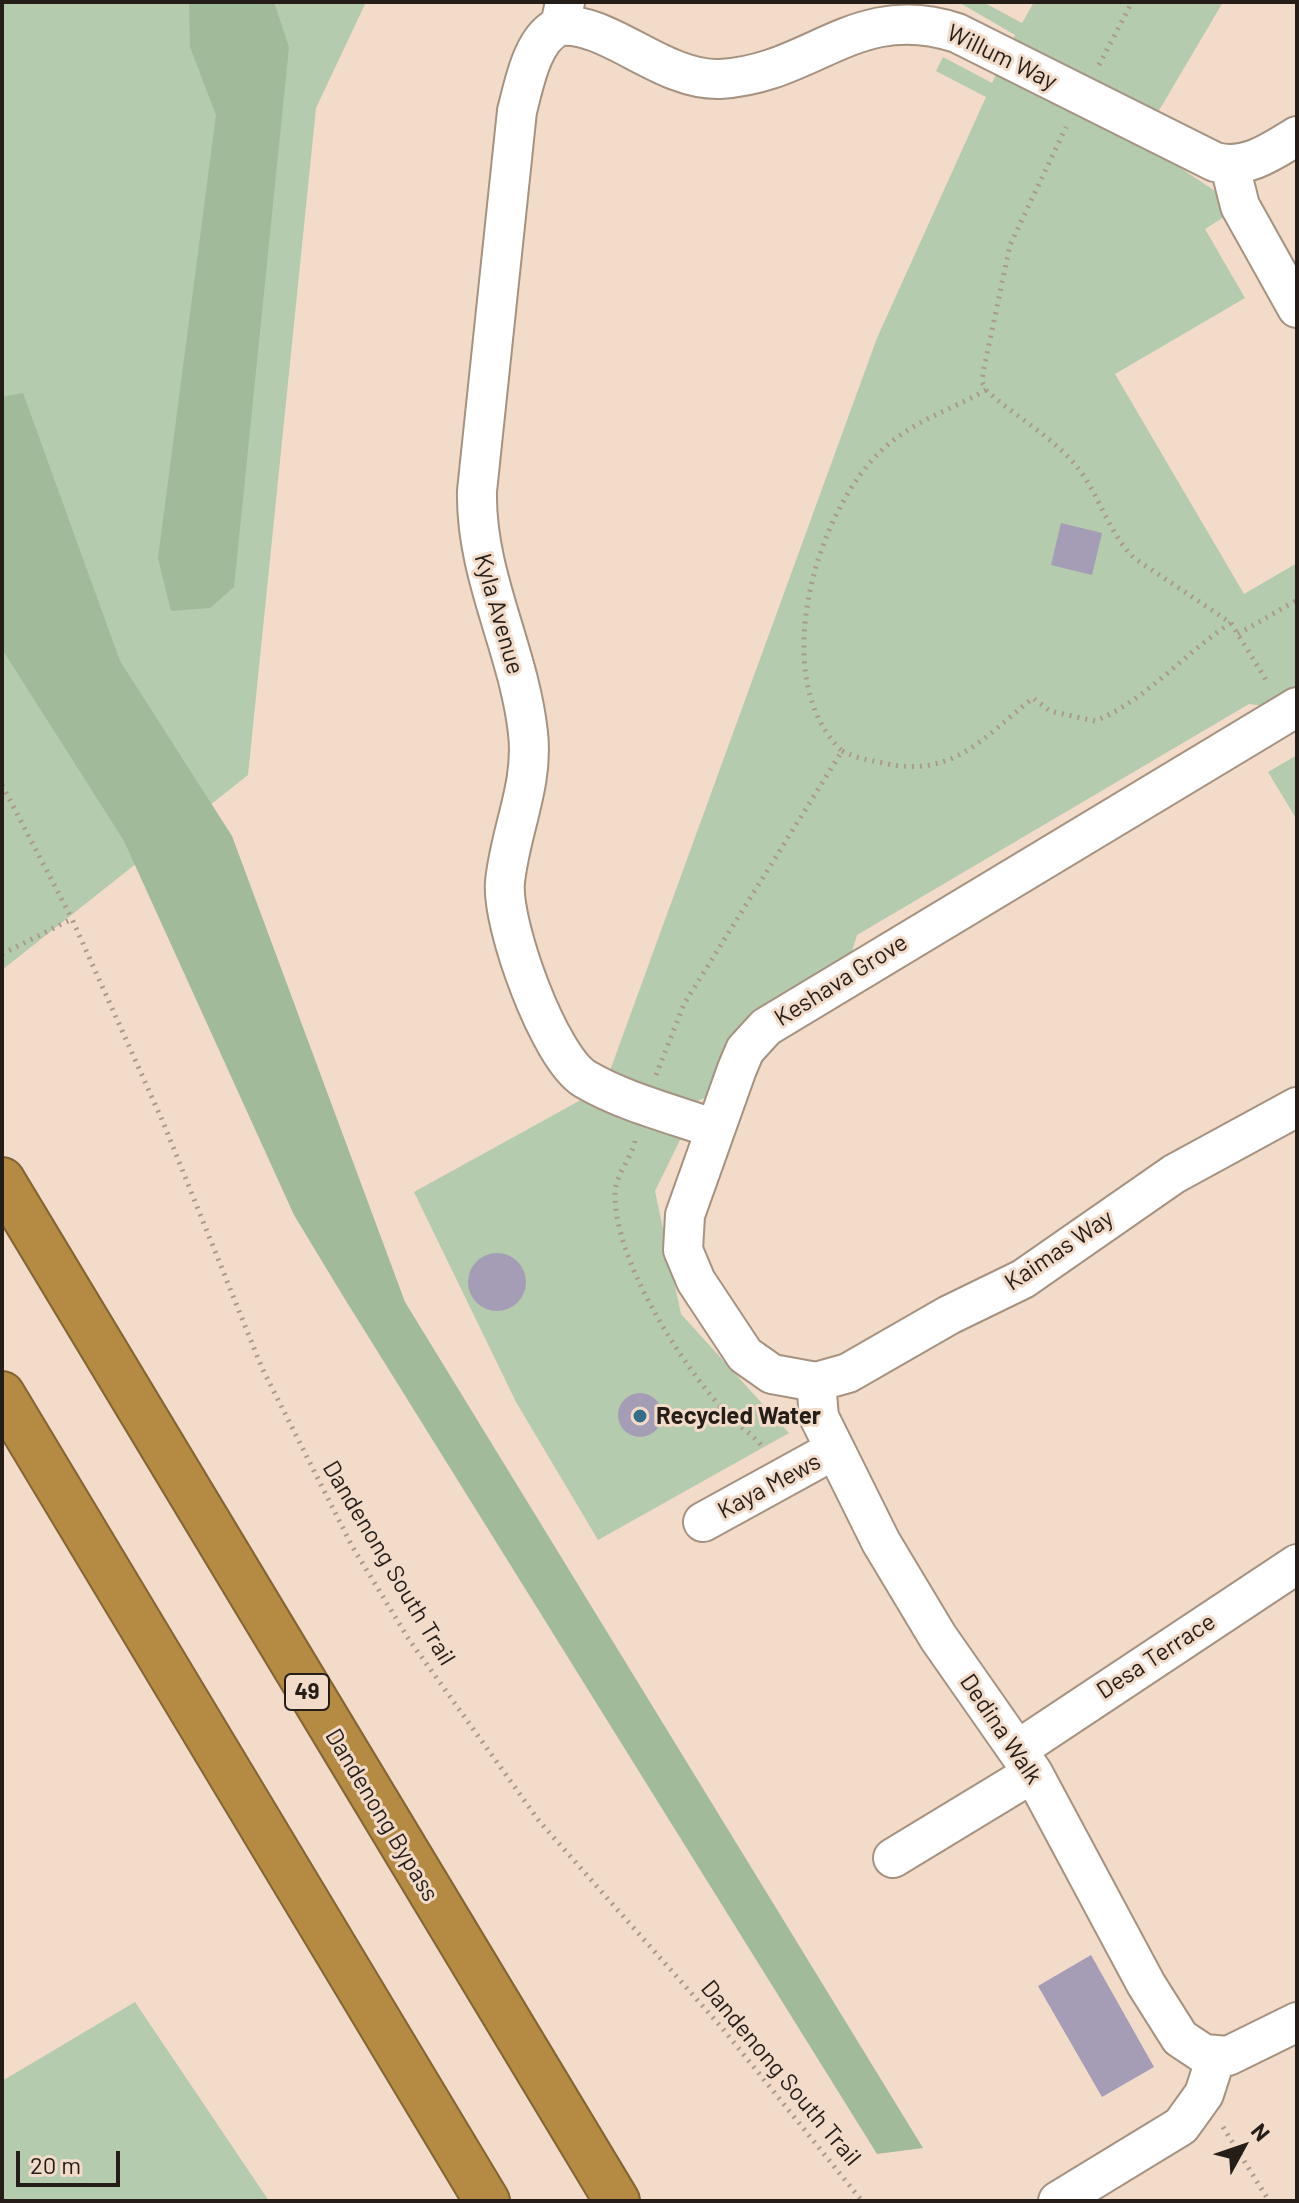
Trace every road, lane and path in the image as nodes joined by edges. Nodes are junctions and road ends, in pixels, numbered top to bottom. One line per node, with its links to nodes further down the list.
1 (1132, 2): 4 (path)
2 (898, 11): 3 (street, Willum Way); 4 (street, Willum Way)
3 (563, 14): 17 (street, Kyla Avenue)
4 (1082, 97): 6 (street, Willum Way); 8 (path)
5 (1297, 136): 6 (street)
6 (1230, 166): 7 (street)
7 (1297, 308)
8 (986, 390): 10 (path); 13 (path)
9 (1297, 600): 11 (path)
10 (1231, 623): 11 (path); 13 (path)
11 (1238, 634): 12 (path)
12 (1292, 710): 19 (street, Keshava Grove)
13 (842, 751): 17 (path)
14 (2, 785): 15 (path, Dandenong South Trail)
15 (72, 919): 16 (path); 34 (path, Dandenong South Trail)
16 (2, 954)
17 (645, 1104): 19 (street, Kyla Avenue); 24 (path)
18 (1297, 1107): 21 (street, Kaimas Way)
19 (715, 1129): 21 (street, Keshava Grove)
20 (2, 1180): 33 (highway, Dandenong Bypass / 49)
21 (816, 1382): 23 (street, Dedina Walk)
22 (2, 1394): 32 (highway)
23 (834, 1450): 24 (street, Kaya Mews); 27 (street, Dedina Walk)
24 (784, 1478): 25 (street, Kaya Mews)
25 (703, 1522)
26 (1297, 1564): 27 (street, Desa Terrace)
27 (1025, 1762): 28 (street, Desa Terrace); 30 (street, Dedina Walk)
28 (893, 1858)
29 (1297, 2022): 30 (street)
30 (1216, 2057): 31 (street)
31 (1204, 2094): 35 (street); 36 (path)
32 (487, 2201)
33 (617, 2201)
34 (862, 2201)
35 (1058, 2201)
36 (1269, 2201)

